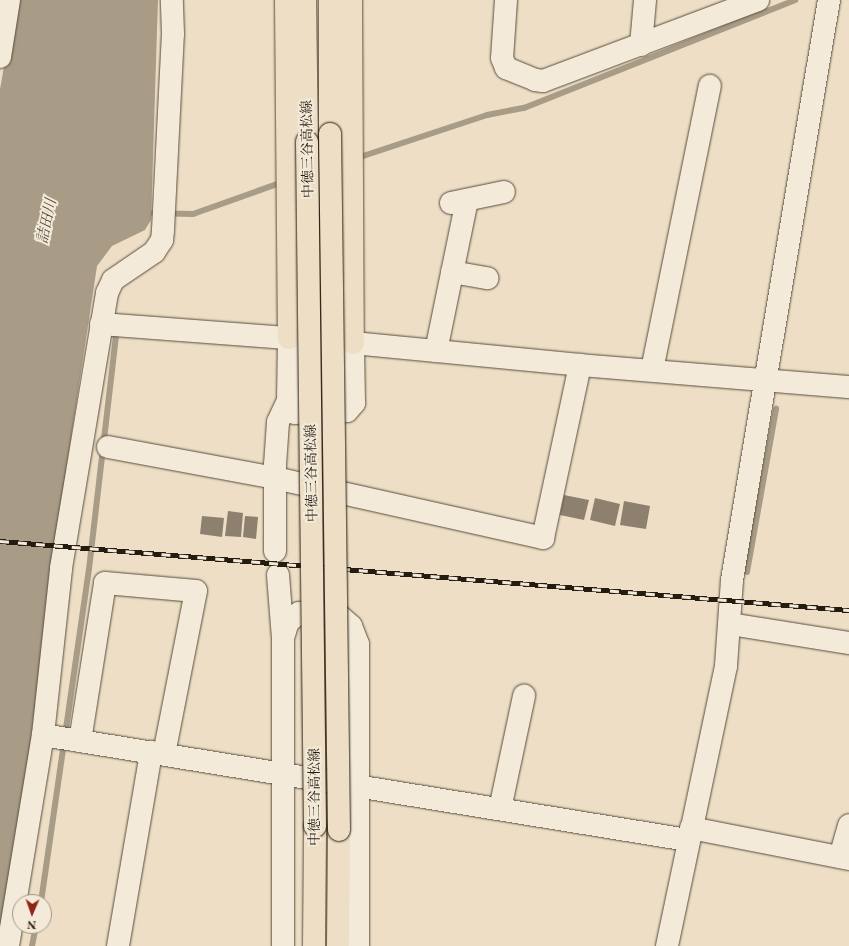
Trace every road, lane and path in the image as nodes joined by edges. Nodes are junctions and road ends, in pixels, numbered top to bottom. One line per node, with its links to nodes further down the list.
1 (9, 0): 12 (street)
2 (172, 0): 17 (street)
3 (286, 0): 18 (main road)
4 (305, 0): 46 (main road, 中徳三谷高松線, bridge)
5 (330, 0): 47 (main road, 中徳三谷高松線, bridge)
6 (351, 0): 19 (main road)
7 (506, 0): 11 (street)
8 (645, 0): 11 (street)
9 (758, 0): 11 (street)
10 (829, 0): 23 (street)
11 (641, 45)
12 (0, 57)
13 (710, 86): 22 (street)
14 (504, 192): 15 (street)
15 (452, 272): 16 (street); 20 (street)
16 (487, 278)
17 (101, 324): 18 (street); 34 (street)
18 (289, 338): 19 (street); 25 (street)
19 (353, 343): 20 (street); 25 (street)
20 (436, 351): 21 (street)
21 (580, 365): 22 (street); 27 (street)
22 (652, 370): 23 (street)
23 (765, 379): 24 (street); 30 (street)
24 (849, 387)
25 (288, 401): 27 (street)
26 (108, 447): 27 (street)
27 (275, 478): 28 (street)
28 (276, 550)
29 (278, 576): 31 (street)
30 (730, 624): 32 (street); 41 (street)
31 (283, 638): 37 (street); 38 (street)
32 (849, 643)
33 (524, 696): 39 (street)
34 (43, 735): 35 (street); 43 (street)
35 (80, 741): 36 (street); 36 (street)
36 (158, 753): 37 (street); 44 (street)
37 (283, 773): 38 (street); 45 (street)
38 (359, 786): 39 (street); 48 (street)
39 (500, 809): 41 (street)
40 (849, 825): 42 (street)
41 (690, 834): 42 (street); 49 (street)
42 (845, 858)
43 (8, 946)
44 (118, 946)
45 (283, 946)
46 (314, 946)
47 (338, 946)
48 (358, 946)
49 (667, 946)

